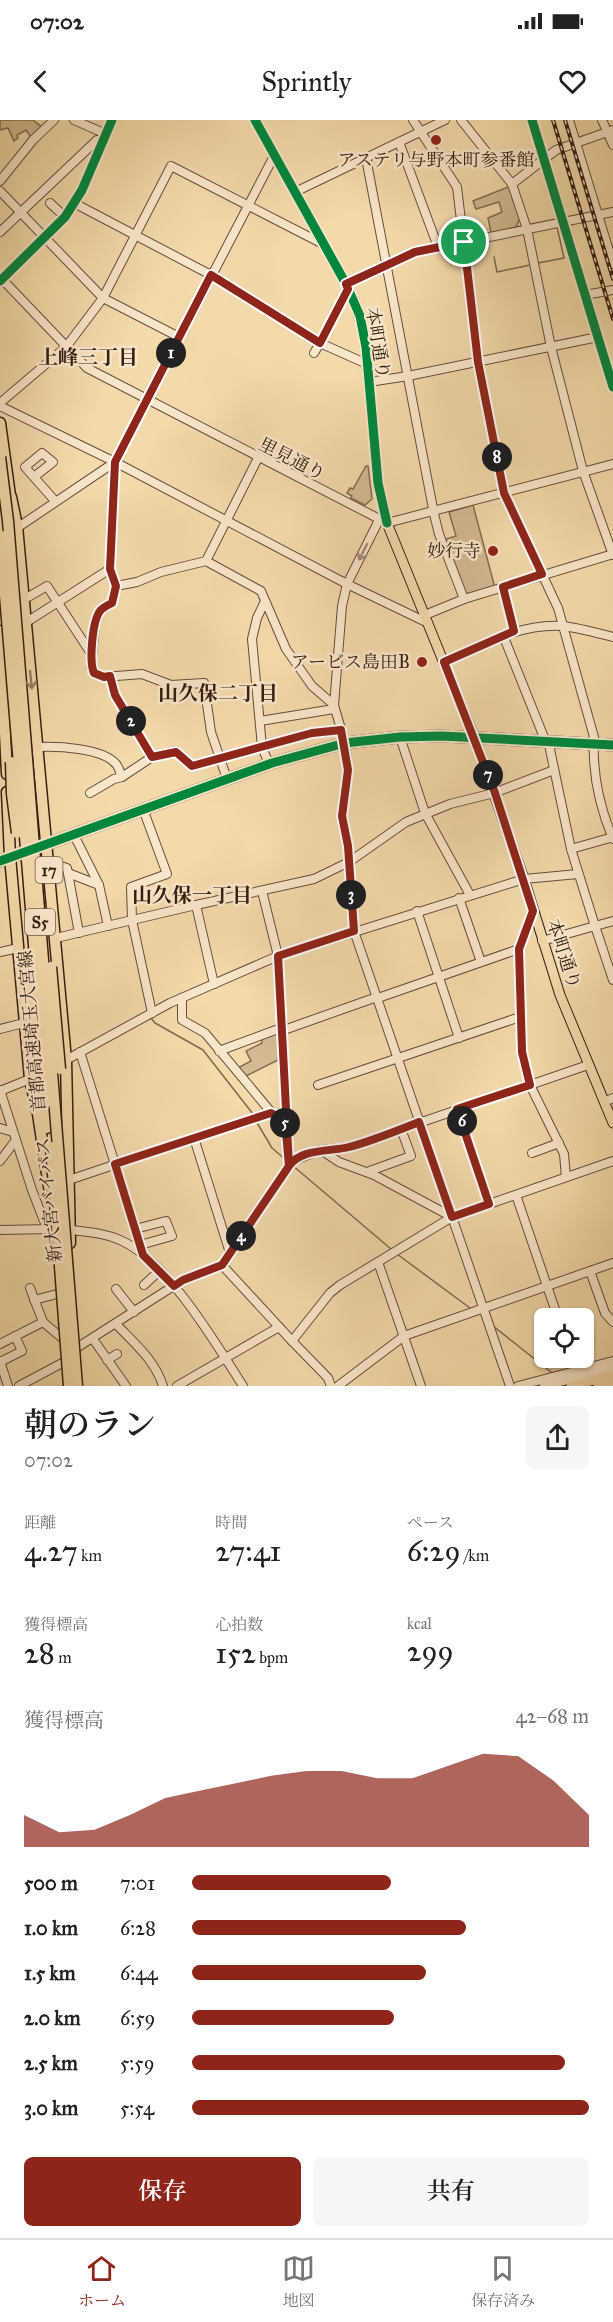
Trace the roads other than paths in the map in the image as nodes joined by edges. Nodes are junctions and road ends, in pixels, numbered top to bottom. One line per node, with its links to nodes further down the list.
1 (54, 120): 20 (street)
2 (74, 120): 13 (street)
3 (112, 120): 13 (main road)
4 (255, 120): 17 (main road, 本町通り)
5 (412, 120): 11 (street)
6 (445, 120): 11 (street)
7 (461, 120): 21 (street)
8 (532, 120): 19 (street)
9 (569, 120): 15 (street)
10 (602, 120): 12 (street)
11 (420, 131): 14 (street); 36 (street)
12 (610, 131): 15 (street); 16 (street)
13 (105, 137): 25 (main road); 27 (street)
14 (399, 142): 18 (street); 38 (street)
15 (576, 143): 19 (street); 29 (street)
16 (613, 145)
17 (274, 154): 23 (main road, 本町通り); 26 (street)
18 (366, 158): 23 (street); 39 (street)
19 (544, 160): 21 (street); 31 (street)
20 (0, 181)
21 (512, 184): 32 (street)
22 (0, 190): 27 (street)
23 (295, 192): 37 (main road, 本町通り)
24 (50, 203): 30 (street)
25 (74, 203): 30 (main road); 34 (street)
26 (247, 205): 34 (street); 37 (street); 41 (street)
27 (21, 212): 33 (street); 35 (street)
28 (613, 212): 29 (street)
29 (598, 215): 31 (street); 40 (street)
30 (65, 217): 35 (main road)
31 (563, 223): 32 (street); 45 (street)
32 (527, 229): 36 (street); 51 (street)
33 (0, 232)
34 (135, 236): 41 (street); 46 (street)
35 (45, 237): 42 (main road); 46 (street)
36 (464, 242): 38 (street); 53 (street)
37 (323, 244): 43 (main road, 本町通り)
38 (438, 247): 39 (street)
39 (386, 264): 43 (street); 56 (street)
40 (613, 264)
41 (211, 275): 47 (street); 49 (street)
42 (1, 279): 50 (street, 里見通り)
43 (347, 286): 49 (street); 54 (main road, 本町通り)
44 (613, 290): 45 (street)
45 (585, 295): 48 (street)
46 (103, 298): 47 (street); 50 (street)
47 (179, 337): 59 (street)
48 (598, 337): 51 (street); 55 (street)
49 (320, 343): 52 (street); 54 (street)
50 (66, 347): 59 (street, 里見通り); 60 (street)
51 (551, 347): 53 (street); 66 (street)
52 (314, 353)
53 (478, 362): 56 (street); 68 (street)
54 (367, 364): 57 (main road, 本町通り)
55 (610, 364): 58 (street)
56 (408, 376): 57 (street); 70 (street)
57 (369, 382): 72 (main road, 本町通り)
58 (613, 387)
59 (147, 400): 63 (street, 里見通り); 64 (street)
60 (0, 405): 64 (street)
61 (0, 423): 73 (highway, 17)
62 (0, 457): 103 (highway, 首都高速埼玉大宮線 / S5, bridge)
63 (258, 458): 71 (street); 72 (street, 里見通り)
64 (115, 462): 69 (street); 71 (street); 77 (street)
65 (613, 464): 66 (street)
66 (584, 471): 68 (street); 75 (street)
67 (34, 477): 69 (street)
68 (504, 493): 70 (street); 78 (street)
69 (55, 501): 73 (street)
70 (434, 511): 72 (street); 83 (street)
71 (227, 522): 76 (street); 80 (street)
72 (383, 522): 80 (street, one-way to 80); 87 (main road, 本町通り)
73 (15, 529): 79 (highway, 17); 84 (highway, 17)
74 (0, 535): 79 (highway, 首都高速埼玉大宮線 / S5, bridge)
75 (613, 554): 78 (street)
76 (206, 561): 81 (street); 85 (street)
77 (110, 569): 81 (street); 86 (street)
78 (542, 574): 82 (street); 89 (street)
79 (1, 580): 166 (highway, bridge); 242 (highway, 首都高速埼玉大宮線 / S5, bridge)
80 (347, 584): 87 (street); 98 (street)
81 (116, 586): 95 (street)
82 (503, 587): 83 (street); 91 (street)
83 (464, 599): 87 (street)
84 (23, 600): 86 (street); 88 (highway, 17)
85 (266, 601): 98 (street); 99 (street)
86 (58, 603): 88 (street); 95 (street)
87 (427, 619): 96 (main road, 本町通り)
88 (25, 623): 108 (highway, 17, one-way to 108)
89 (564, 626): 91 (street); 93 (street); 106 (street)
90 (0, 631): 94 (highway, 17)
91 (514, 631): 92 (street)
92 (503, 635): 96 (street); 104 (street)
93 (613, 637)
94 (0, 638): 124 (highway, 17)
95 (92, 656): 97 (street)
96 (444, 662): 102 (main road, 本町通り)
97 (110, 676): 110 (street); 111 (street)
98 (334, 707): 99 (street); 100 (street)
99 (260, 721): 109 (street)
100 (341, 730): 105 (street); 109 (street)
101 (400, 737): 102 (highway); 105 (highway); 119 (street)
102 (474, 737): 104 (highway); 117 (main road, 本町通り)
103 (25, 740): 164 (highway, bridge); 243 (highway, 首都高速埼玉大宮線 / S5, bridge)
104 (546, 740): 106 (highway); 113 (street)
105 (345, 743): 112 (highway); 126 (street)
106 (594, 744): 107 (highway); 120 (street)
107 (613, 745)
108 (37, 747): 114 (street); 122 (highway, 17)
109 (262, 747): 111 (street); 112 (street)
110 (152, 757): 111 (street); 114 (street)
111 (220, 758): 115 (street)
112 (269, 764): 115 (highway)
113 (554, 770): 117 (street); 123 (street)
114 (122, 777): 116 (street)
115 (227, 779): 118 (highway)
116 (90, 793)
117 (495, 793): 119 (street); 129 (main road, 本町通り)
118 (143, 809): 122 (highway); 137 (street)
119 (425, 813): 126 (street); 132 (street)
120 (613, 838): 123 (street)
121 (76, 839): 130 (street)
122 (46, 844): 124 (highway); 125 (highway, 17)
123 (571, 849): 128 (street)
124 (5, 859): 145 (highway, 17)
125 (48, 862): 127 (street); 143 (highway, 17)
126 (349, 862): 131 (street); 141 (street)
127 (68, 873): 130 (street); 142 (street)
128 (578, 874): 129 (street); 140 (street)
129 (524, 879): 132 (street); 136 (main road, 本町通り)
130 (99, 885): 139 (street)
131 (262, 891): 134 (street); 148 (street)
132 (470, 895): 133 (street)
133 (459, 898): 135 (street); 149 (street)
134 (196, 905): 137 (street); 152 (street)
135 (417, 911): 141 (street); 150 (street)
136 (533, 911): 144 (main road, 本町通り); 146 (street)
137 (132, 920): 139 (street); 155 (street)
138 (613, 921): 140 (street)
139 (108, 926): 142 (street)
140 (595, 926): 144 (street); 151 (street)
141 (354, 931): 148 (street); 153 (street)
142 (79, 933): 143 (street)
143 (56, 938): 164 (highway, 17)
144 (542, 941): 165 (main road, 本町通り)
145 (18, 948): 147 (street); 157 (highway, 17)
146 (519, 949): 149 (street); 156 (street)
147 (0, 952)
148 (278, 956): 152 (street); 159 (street)
149 (482, 962): 150 (street)
150 (439, 977): 153 (street); 160 (street)
151 (613, 980)
152 (214, 984): 154 (street)
153 (377, 997): 159 (street); 163 (street)
154 (182, 998): 155 (street); 161 (street)
155 (152, 1013): 162 (street)
156 (520, 1017): 160 (street); 168 (street)
157 (24, 1023): 158 (street); 166 (highway, 17)
158 (0, 1029)
159 (281, 1029): 161 (street); 173 (street)
160 (459, 1038): 163 (street)
161 (219, 1051): 172 (street)
162 (80, 1052): 164 (street); 185 (street)
163 (397, 1059): 167 (street); 174 (street)
164 (63, 1065): 189 (highway, 17)
165 (588, 1065): 168 (street); 170 (main road, 本町通り)
166 (33, 1075): 169 (street); 191 (highway, 17)
167 (318, 1085)
168 (530, 1085): 171 (street); 180 (street)
169 (0, 1091): 178 (street)
170 (608, 1100): 175 (main road, 本町通り)
171 (457, 1109): 174 (street); 192 (street)
172 (271, 1113): 173 (street); 179 (street)
173 (285, 1120): 186 (street)
174 (419, 1122): 177 (street); 193 (street)
175 (613, 1123)
176 (0, 1128): 178 (street)
177 (401, 1129): 181 (street); 187 (street)
178 (14, 1136): 183 (street); 194 (street)
179 (194, 1138): 185 (street); 200 (street)
180 (559, 1143): 182 (street); 188 (street)
181 (321, 1150): 186 (street); 187 (street)
182 (532, 1154)
183 (0, 1161)
184 (613, 1161): 188 (street)
185 (115, 1164): 189 (street); 195 (street)
186 (289, 1166): 200 (street)
187 (367, 1172): 193 (street)
188 (566, 1177): 190 (street)
189 (69, 1180): 197 (highway, 17)
190 (516, 1195): 192 (street); 208 (street)
191 (51, 1200): 194 (highway, 新大宮バイパス / 17); 198 (highway, 新大宮バイパス / 17)
192 (489, 1204): 193 (street)
193 (452, 1217): 202 (street); 215 (street)
194 (48, 1225): 196 (street); 212 (highway, 新大宮バイパス / 17)
195 (135, 1229): 199 (street); 199 (street)
196 (0, 1230)
197 (71, 1230): 198 (highway, 17); 201 (street)
198 (70, 1243): 227 (highway, 新大宮バイパス / 17)
199 (140, 1245): 201 (street)
200 (230, 1253): 204 (street)
201 (143, 1255): 206 (street)
202 (378, 1262): 222 (street); 225 (street)
203 (613, 1263): 205 (street)
204 (222, 1265): 209 (street); 220 (street)
205 (590, 1270): 208 (street); 218 (street)
206 (159, 1271): 207 (street); 209 (street)
207 (144, 1285)
208 (548, 1285): 214 (street); 215 (street)
209 (174, 1286): 216 (street); 229 (street)
210 (30, 1288): 213 (street)
211 (116, 1288): 216 (street)
212 (57, 1294): 213 (street); 223 (highway, 新大宮バイパス / 17)
213 (34, 1300): 217 (street)
214 (555, 1308)
215 (476, 1309): 222 (street); 252 (street)
216 (134, 1312): 219 (street)
217 (43, 1322): 221 (street); 223 (street)
218 (613, 1322)
219 (116, 1324): 224 (street); 246 (street)
220 (279, 1328): 225 (street); 229 (street)
221 (15, 1336): 226 (street); 231 (street)
222 (404, 1336): 250 (street); 251 (street)
223 (62, 1338): 233 (highway, 新大宮バイパス / 17)
224 (93, 1340): 227 (street); 230 (street)
225 (292, 1341): 249 (street)
226 (0, 1344)
227 (78, 1347): 244 (highway, 新大宮バイパス / 17)
228 (117, 1354): 230 (street)
229 (225, 1358): 247 (street); 248 (street)
230 (107, 1360): 245 (street)
231 (0, 1361): 236 (street)
232 (613, 1361): 237 (street)
233 (64, 1362): 241 (street); 242 (highway, 新大宮バイパス / 17)
234 (574, 1368): 237 (street)
235 (613, 1368): 237 (street)
236 (2, 1371): 240 (street)
237 (576, 1373): 253 (street); 254 (street)
238 (613, 1376): 255 (main road)
239 (613, 1382): 256 (main road)
240 (8, 1386)
241 (19, 1386)
242 (68, 1386)
243 (77, 1386)
244 (82, 1386)
245 (126, 1386)
246 (163, 1386)
247 (177, 1386)
248 (243, 1386)
249 (330, 1386)
250 (338, 1386)
251 (421, 1386)
252 (510, 1386)
253 (518, 1386)
254 (544, 1386)
255 (570, 1386)
256 (598, 1386)

